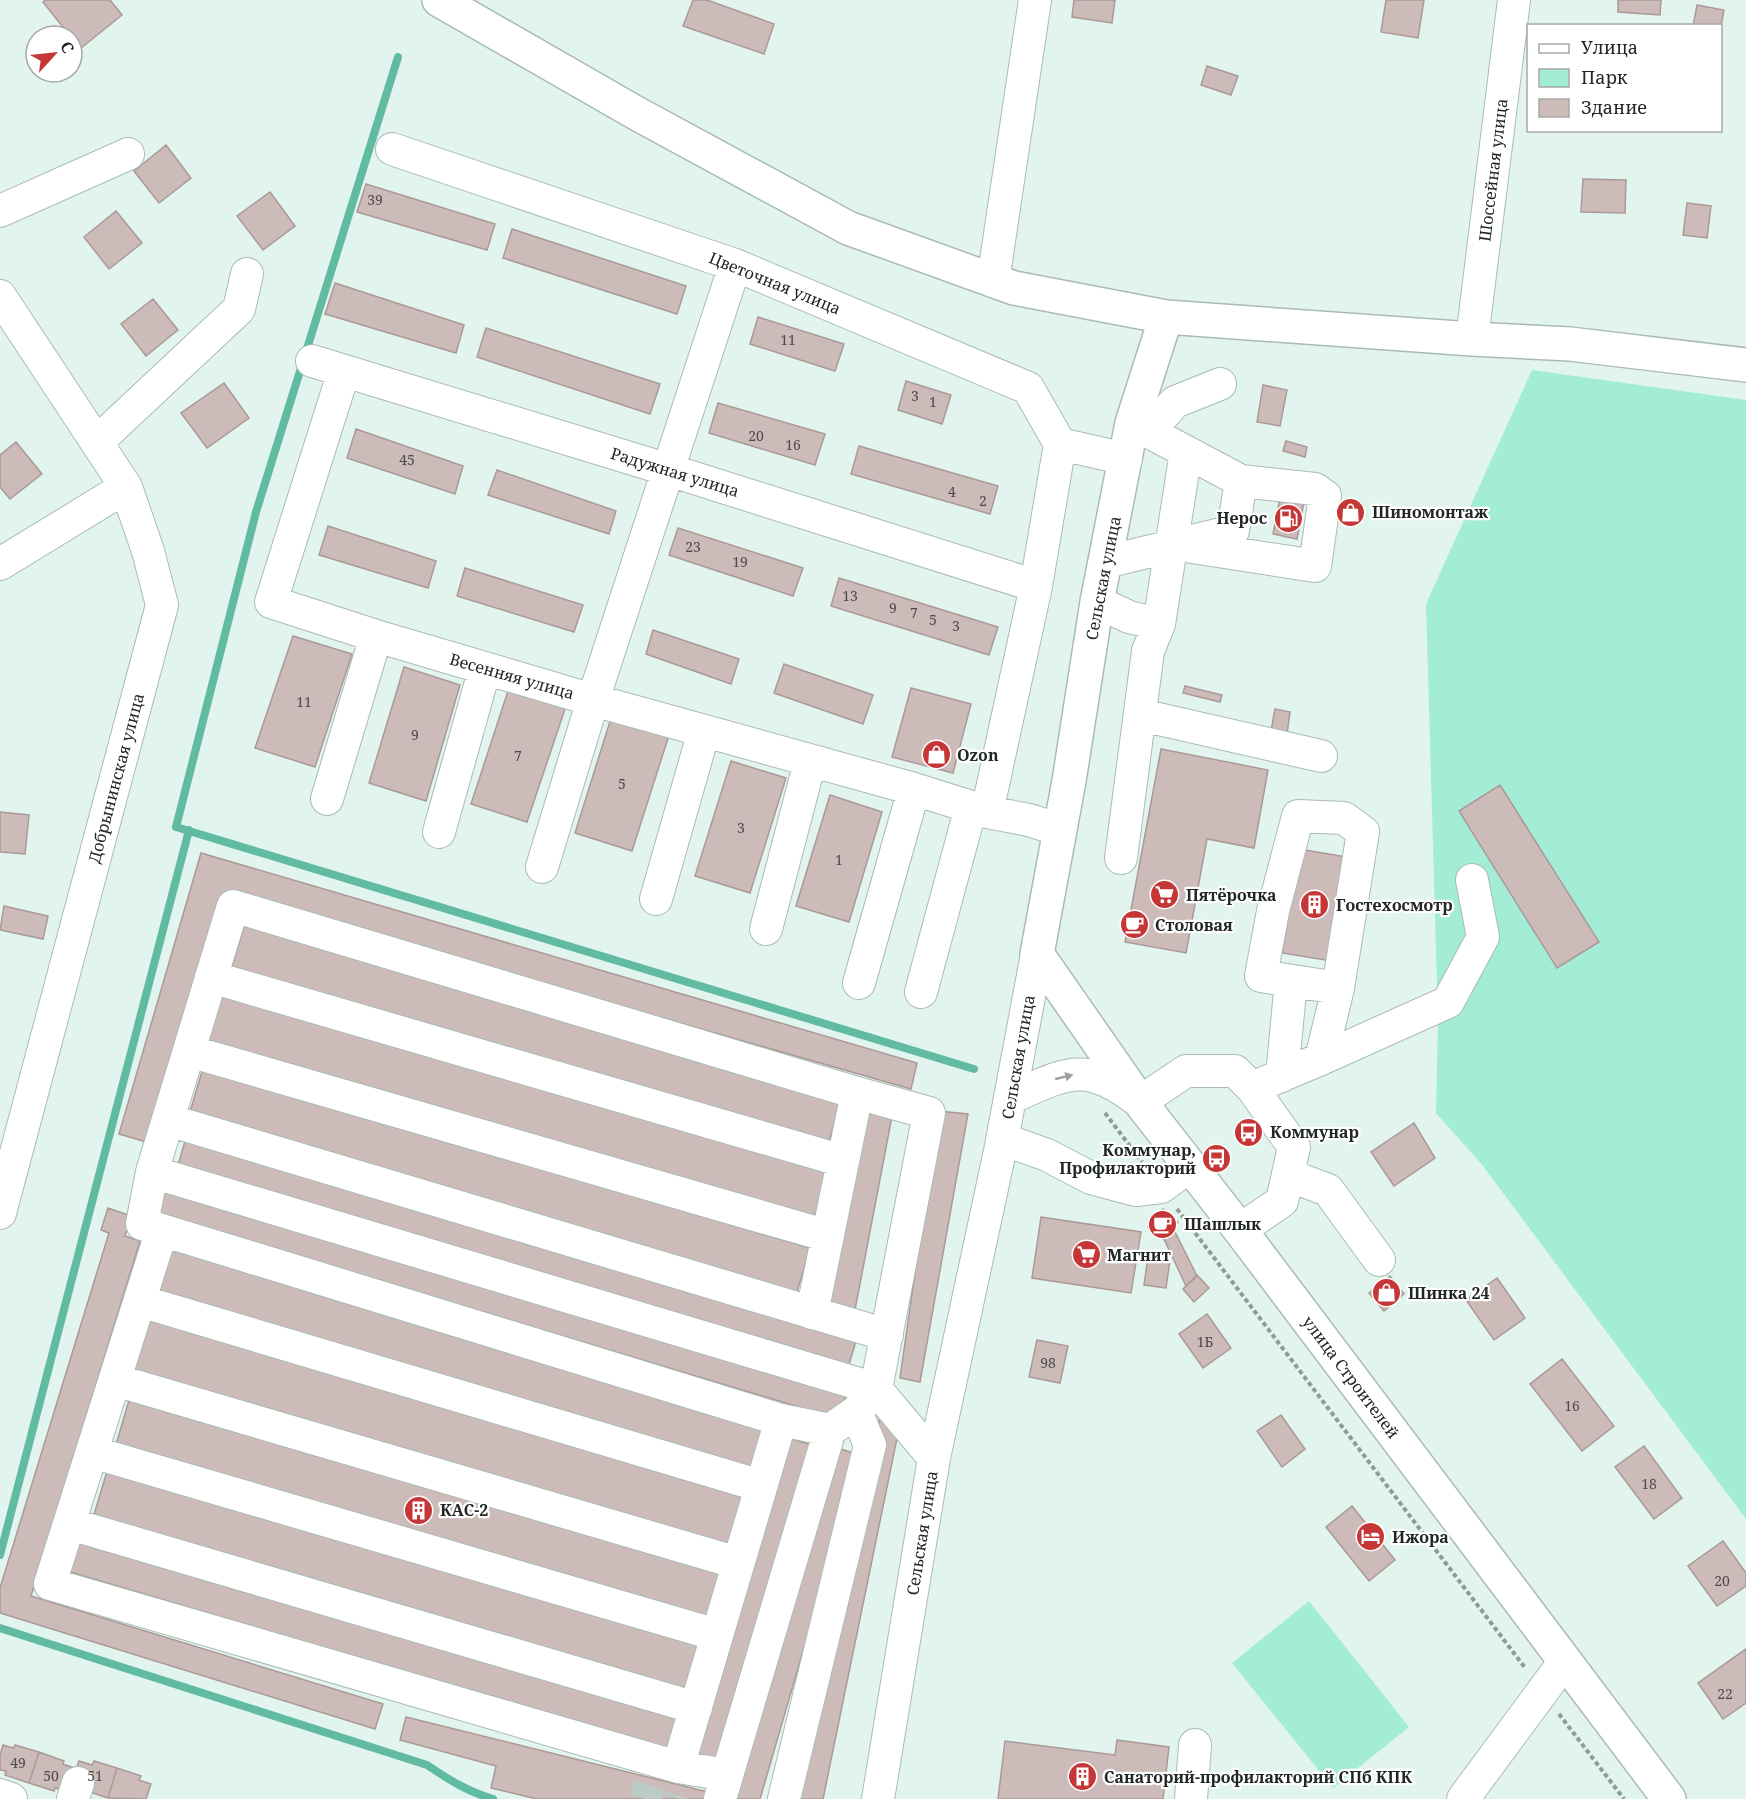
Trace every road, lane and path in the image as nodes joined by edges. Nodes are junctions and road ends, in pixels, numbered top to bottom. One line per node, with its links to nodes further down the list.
1 (439, 0): 9 (main road)
2 (1035, 0): 9 (street)
3 (1514, 0): 12 (street, Шоссейная улица)
4 (392, 149): 7 (street, Цветочная улица)
5 (128, 154): 6 (street)
6 (0, 211)
7 (735, 265): 19 (street, Цветочная улица); 22 (street)
8 (247, 274): 18 (street)
9 (993, 281): 11 (main road)
10 (0, 296): 18 (street, Добрынинская улица)
11 (1166, 317): 12 (main road); 17 (main road, Сельская улица)
12 (1472, 339): 14 (main road)
13 (312, 362): 15 (street, Радужная улица)
14 (1746, 365)
15 (344, 371): 22 (street, Радужная улица); 31 (street, Весенняя улица)
16 (1220, 384): 17 (street)
17 (1140, 428): 20 (street); 21 (main road, Сельская улица)
18 (97, 442): 24 (street, Добрынинская улица)
19 (1060, 444): 21 (street); 28 (street)
20 (1186, 452): 23 (street); 25 (street)
21 (1126, 459): 26 (main road, Сельская улица)
22 (669, 470): 28 (street, Радужная улица); 33 (street)
23 (1241, 481): 25 (street); 25 (street)
24 (126, 487): 27 (street); 69 (street, Добрынинская улица)
25 (1174, 545): 26 (street); 30 (street)
26 (1106, 562): 29 (main road, Сельская улица)
27 (0, 564)
28 (1036, 586): 40 (street)
29 (1097, 602): 30 (street); 41 (main road, Сельская улица)
30 (1159, 624): 34 (street)
31 (375, 636): 32 (street, Весенняя улица); 39 (street)
32 (485, 668): 33 (street, Весенняя улица); 42 (street)
33 (593, 700): 35 (street, Весенняя улица); 44 (street)
34 (1141, 714): 36 (street); 43 (street)
35 (704, 731): 37 (street, Весенняя улица); 46 (street)
36 (1321, 756)
37 (810, 762): 38 (street, Весенняя улица); 47 (street)
38 (914, 789): 40 (street, Весенняя улица); 51 (street)
39 (327, 799)
40 (979, 810): 41 (street, Весенняя улица); 53 (street)
41 (1060, 830): 48 (main road, Сельская улица)
42 (439, 832)
43 (1121, 858)
44 (542, 867)
45 (1472, 880): 55 (street)
46 (656, 899)
47 (766, 929)
48 (1037, 954): 59 (street, Сельская улица); 60 (main road, улица Строителей)
49 (211, 977): 54 (street); 58 (street); 64 (street)
50 (1291, 981): 52 (street); 52 (street); 56 (street)
51 (859, 983)
52 (1338, 988): 55 (street)
53 (921, 992)
54 (189, 1051): 62 (street); 72 (street)
55 (1321, 1059): 56 (street)
56 (1282, 1076): 57 (street)
57 (1252, 1088): 60 (street); 67 (street)
58 (856, 1094): 64 (street); 76 (street)
59 (1010, 1098): 60 (street, one-way to 60); 63 (street, Сельская улица)
60 (1140, 1102): 65 (main road, улица Строителей)
61 (1103, 1111): 68 (path)
62 (168, 1120): 66 (street); 75 (street)
63 (1002, 1139): 68 (street); 82 (street, Сельская улица)
64 (843, 1161): 72 (street)
65 (1190, 1166): 68 (street); 71 (main road, улица Строителей)
66 (152, 1172): 70 (street); 78 (street)
67 (1288, 1175): 71 (street); 73 (street)
68 (1161, 1187): 88 (path)
69 (0, 1213)
70 (162, 1230): 74 (street); 79 (street)
71 (1240, 1230): 87 (main road, улица Строителей)
72 (828, 1236): 75 (street)
73 (1379, 1260)
74 (140, 1301): 77 (street); 83 (street)
75 (812, 1313): 76 (street)
76 (887, 1335): 78 (street)
77 (115, 1380): 81 (street); 85 (street)
78 (866, 1400): 80 (street); 82 (street); 93 (street)
79 (781, 1420): 80 (street); 83 (street)
80 (830, 1430): 92 (street)
81 (92, 1452): 84 (street); 86 (street)
82 (934, 1458): 94 (street, Сельская улица)
83 (761, 1486): 85 (street)
84 (70, 1524): 89 (street); 91 (street)
85 (738, 1563): 86 (street)
86 (717, 1635): 89 (street)
87 (1565, 1661): 88 (street); 98 (main road, улица Строителей)
88 (1542, 1691): 96 (street); 97 (path)
89 (696, 1708): 91 (street)
90 (1195, 1746): 95 (street)
91 (678, 1767): 92 (street)
92 (724, 1787)
93 (784, 1799)
94 (878, 1799)
95 (1191, 1799)
96 (1463, 1799)
97 (1624, 1799)
98 (1669, 1799)

